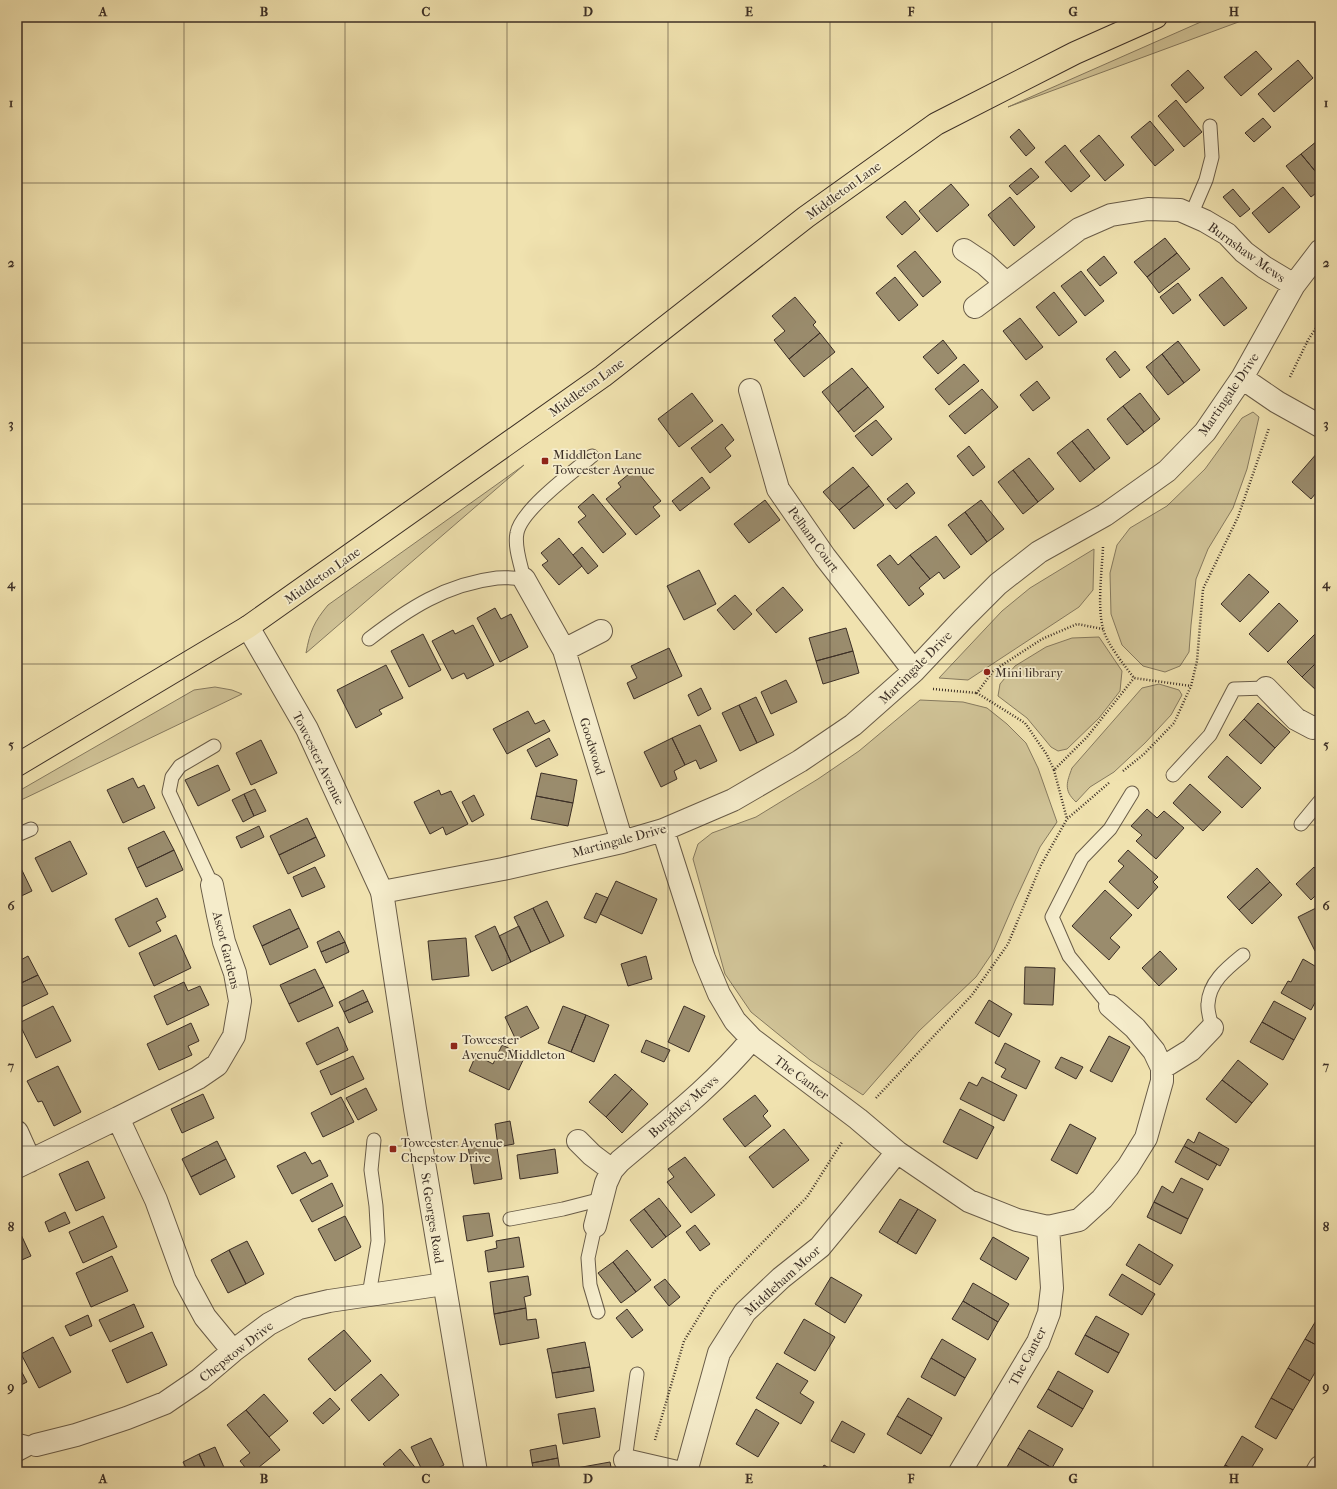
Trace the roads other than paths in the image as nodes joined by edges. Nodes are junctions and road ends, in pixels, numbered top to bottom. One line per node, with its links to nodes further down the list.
1 (1156, 17): 14 (main road, Middleton Lane)
2 (1210, 126): 3 (lane)
3 (1191, 215): 6 (street, Burnshaw Mews); 7 (street, Burnshaw Mews)
4 (964, 250): 6 (street)
5 (1320, 251): 7 (street, Martingale Drive)
6 (1006, 283): 8 (street, Burnshaw Mews)
7 (1294, 285): 9 (street, Martingale Drive)
8 (975, 307)
9 (1242, 378): 11 (street); 18 (street, Martingale Drive)
10 (750, 390): 18 (street, Pelham Court)
11 (1320, 426)
12 (592, 456): 13 (lane)
13 (524, 579): 16 (lane); 17 (street, Goodwood)
14 (248, 627): 22 (main road, Middleton Lane); 32 (street, Towcester Avenue)
15 (601, 631): 17 (street)
16 (369, 639)
17 (564, 650): 30 (street, Goodwood)
18 (914, 671): 28 (street, Martingale Drive)
19 (1266, 688): 20 (street); 23 (lane)
20 (1320, 726)
21 (214, 746): 31 (lane)
22 (17, 766)
23 (1173, 776)
24 (1132, 793): 34 (lane)
25 (1320, 801): 26 (lane)
26 (1301, 824)
27 (31, 829): 29 (lane)
28 (663, 830): 30 (street, Martingale Drive); 36 (street, The Canter)
29 (17, 835)
30 (622, 842): 32 (street, Martingale Drive)
31 (212, 885): 38 (street, Ascot Gardens)
32 (382, 892): 49 (street, St Georges Road)
33 (1243, 955): 35 (lane)
34 (1110, 1006): 37 (street)
35 (1212, 1028): 37 (street)
36 (752, 1039): 42 (street, The Canter); 44 (street, Burghley Mews)
37 (1162, 1068): 48 (street, The Canter)
38 (118, 1118): 43 (street, Ascot Gardens); 52 (street)
39 (17, 1132): 43 (street)
40 (374, 1140): 50 (lane)
41 (578, 1141): 44 (street)
42 (897, 1152): 48 (street, The Canter); 60 (street, Middleham Moor)
43 (23, 1164)
44 (612, 1170): 45 (street, Burghley Mews)
45 (602, 1199): 46 (lane); 47 (street, Burghley Mews)
46 (510, 1220)
47 (595, 1226): 51 (lane)
48 (1048, 1227): 61 (street, The Canter)
49 (444, 1284): 50 (street, Chepstow Drive); 58 (street, St Georges Road)
50 (368, 1295): 52 (street, Chepstow Drive)
51 (598, 1312)
52 (233, 1351): 54 (street, Chepstow Drive)
53 (637, 1374): 56 (lane)
54 (26, 1442): 55 (lane)
55 (17, 1455)
56 (625, 1460): 59 (street)
57 (1320, 1468): 62 (street)
58 (476, 1472)
59 (677, 1472)
60 (686, 1472)
61 (960, 1472)
62 (1317, 1472)

